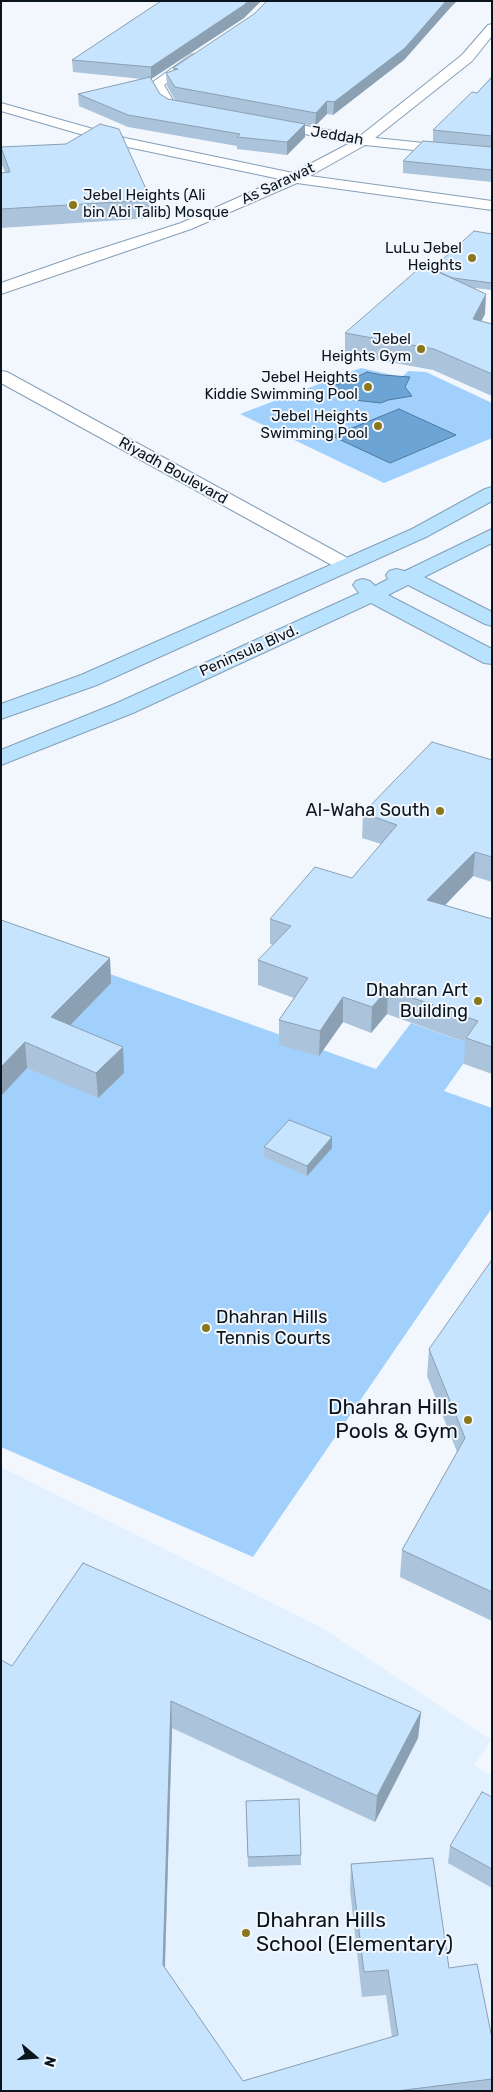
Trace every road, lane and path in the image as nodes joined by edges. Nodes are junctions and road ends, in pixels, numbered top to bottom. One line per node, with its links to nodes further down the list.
1 (492, 28): 3 (street, As Sarawat)
2 (208, 49): 6 (street)
3 (467, 58): 4 (street); 8 (street, As Sarawat)
4 (484, 60)
5 (1, 107): 10 (street)
6 (215, 113)
7 (260, 122): 8 (street, Jeddah)
8 (363, 141): 9 (street, Jeddah); 10 (street, As Sarawat)
9 (492, 154)
10 (295, 178): 11 (street); 12 (street, As Sarawat)
11 (492, 206)
12 (1, 290)
13 (1, 376): 16 (street, Riyadh Boulevard)
14 (492, 493): 16 (main road)
15 (492, 535): 17 (main road, Peninsula Blvd.)
16 (346, 566): 17 (main road, Riyadh Boulevard); 18 (main road, Riyadh Boulevard); 21 (main road)
17 (410, 578): 18 (main road, Peninsula Blvd.); 19 (main road, Riyadh Boulevard)
18 (372, 595): 20 (main road, Riyadh Boulevard); 22 (main road, Peninsula Blvd.)
19 (492, 620)
20 (492, 658)
21 (1, 712)
22 (1, 758)

